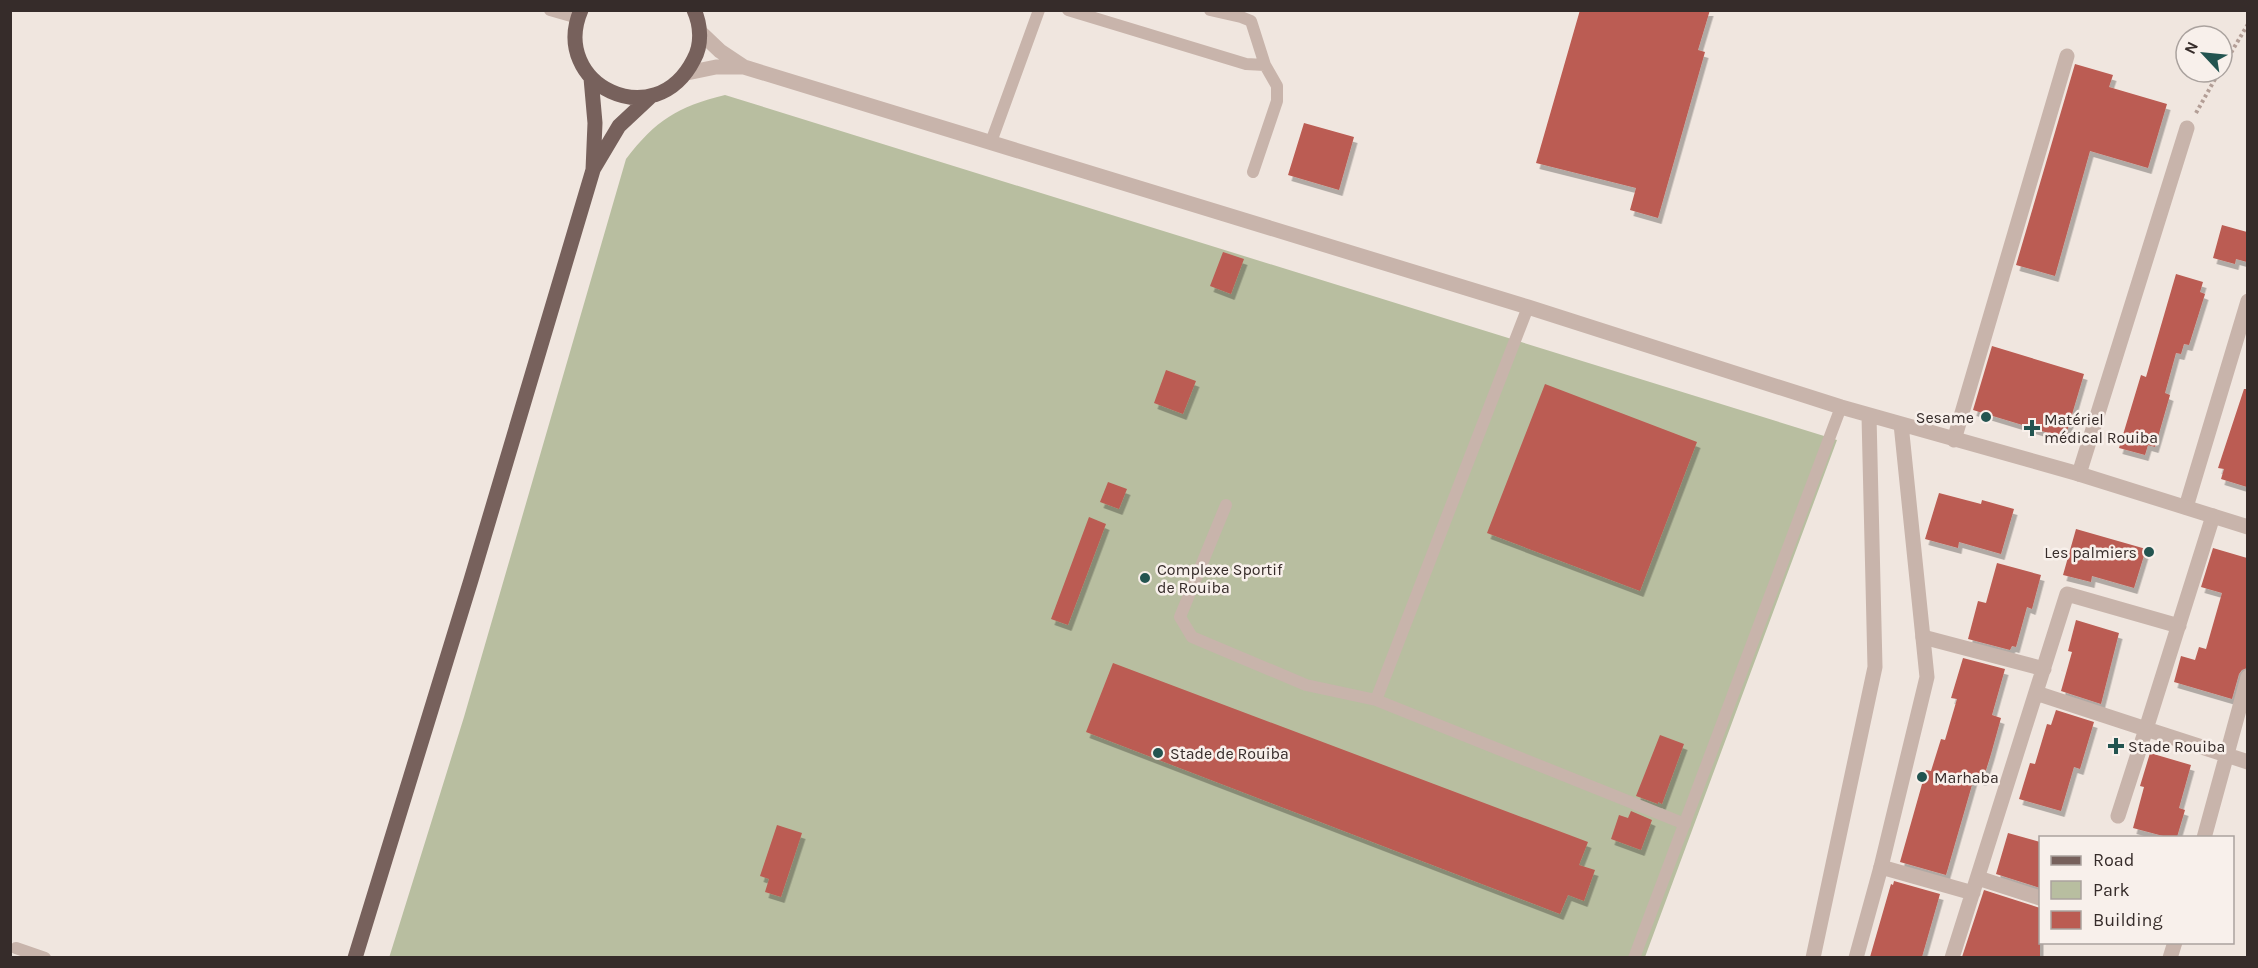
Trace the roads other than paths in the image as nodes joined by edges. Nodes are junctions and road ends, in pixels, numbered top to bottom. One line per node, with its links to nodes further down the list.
1 (550, 10): 7 (lane)
2 (694, 10): 9 (main road)
3 (1039, 10): 17 (lane)
4 (1068, 10): 8 (lane)
5 (1110, 10): 8 (lane)
6 (1210, 10): 11 (lane)
7 (580, 14): 14 (main road)
8 (1113, 25): 11 (lane)
9 (700, 32): 12 (street); 13 (main road)
10 (2067, 56): 25 (street)
11 (1265, 64): 19 (lane)
12 (744, 67): 13 (street); 17 (street)
13 (687, 73): 15 (main road)
14 (591, 78): 15 (main road); 18 (main road)
15 (650, 97): 18 (main road)
16 (2187, 129): 26 (street)
17 (991, 142): 21 (street)
18 (593, 170): 49 (main road)
19 (1253, 172)
20 (2247, 301): 28 (street)
21 (1528, 307): 22 (street); 36 (lane)
22 (1841, 407): 23 (street); 41 (lane)
23 (1869, 416): 24 (street); 51 (street)
24 (1901, 424): 25 (street); 32 (street)
25 (1954, 440): 26 (street)
26 (2079, 474): 28 (street)
27 (1226, 505): 36 (lane)
28 (2186, 507): 29 (street)
29 (2213, 516): 30 (street); 31 (street)
30 (2247, 527)
31 (2179, 626): 33 (street); 37 (street)
32 (1923, 637): 33 (street); 43 (street)
33 (2044, 669): 35 (street)
34 (2247, 677): 38 (street)
35 (2036, 693): 37 (street); 44 (street)
36 (1376, 700): 41 (lane)
37 (2146, 729): 38 (street); 40 (street)
38 (2227, 756): 39 (street); 42 (street)
39 (2247, 762)
40 (2118, 816)
41 (1685, 824): 50 (lane)
42 (2204, 836)
43 (1881, 867): 45 (street); 52 (street)
44 (1978, 878): 45 (street); 46 (street)
45 (1973, 893): 53 (street)
46 (2039, 898)
47 (16, 948): 48 (lane)
48 (45, 957)
49 (355, 957)
50 (1634, 957)
51 (1813, 957)
52 (1856, 957)
53 (1952, 957)

